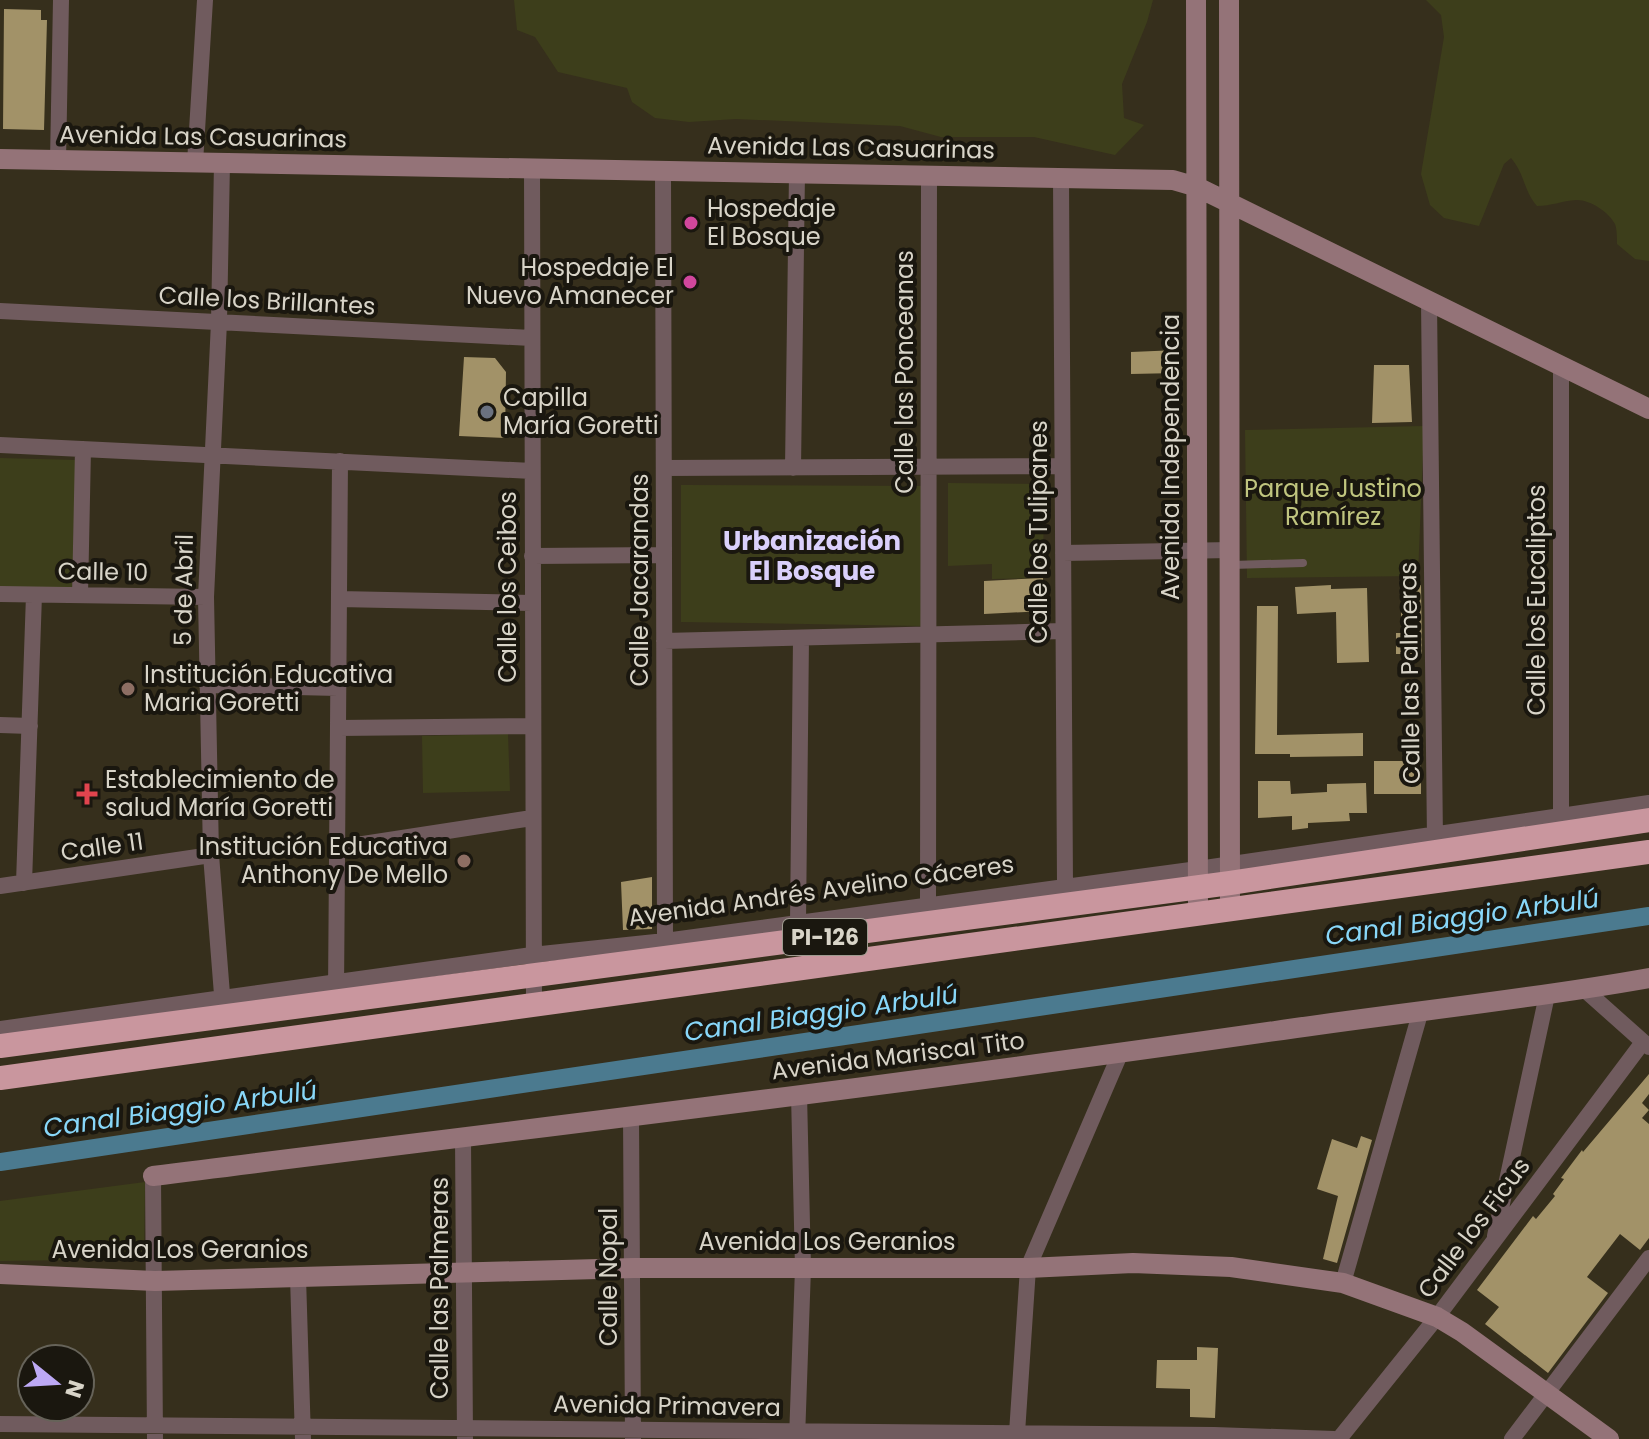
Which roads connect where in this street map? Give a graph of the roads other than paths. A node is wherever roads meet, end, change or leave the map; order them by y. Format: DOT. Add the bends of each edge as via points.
graph roads {
  1 [pos="61,0"];
  2 [pos="205,0"];
  3 [pos="1196,0"];
  4 [pos="1229,0"];
  5 [pos="0,159"];
  6 [pos="58,161"];
  7 [pos="195,163"];
  8 [pos="222,163"];
  9 [pos="532,169"];
  10 [pos="663,171"];
  11 [pos="797,173"];
  12 [pos="929,176"];
  13 [pos="1061,178"];
  14 [pos="1197,187"];
  15 [pos="1229,204"];
  16 [pos="1429,302"];
  17 [pos="0,311"];
  18 [pos="219,322"];
  19 [pos="531,338"];
  20 [pos="1561,367"];
  21 [pos="1649,409"];
  22 [pos="0,445"];
  23 [pos="83,449"];
  24 [pos="212,455"];
  25 [pos="340,461"];
  26 [pos="1062,466"];
  27 [pos="929,467"];
  28 [pos="664,468"];
  29 [pos="793,468"];
  30 [pos="532,471"];
  31 [pos="1197,550"];
  32 [pos="1063,553"];
  33 [pos="664,555"];
  34 [pos="532,556"];
  35 [pos="1231,557"];
  36 [pos="1303,563"];
  37 [pos="0,594"];
  38 [pos="34,595"];
  39 [pos="80,595"];
  40 [pos="206,597"];
  41 [pos="339,599"];
  42 [pos="532,603"];
  43 [pos="1063,631"];
  44 [pos="929,635"];
  45 [pos="801,638"];
  46 [pos="664,641"];
  47 [pos="207,685"];
  48 [pos="338,688"];
  49 [pos="0,725"];
  50 [pos="30,726"];
  51 [pos="532,726"];
  52 [pos="338,728"];
  53 [pos="1649,803"];
  54 [pos="532,818"];
  55 [pos="1649,820"];
  56 [pos="1561,824"];
  57 [pos="1435,842"];
  58 [pos="337,848"];
  59 [pos="1649,852"];
  60 [pos="211,855"];
  61 [pos="1230,874"];
  62 [pos="1198,878"];
  63 [pos="24,883"];
  64 [pos="0,886"];
  65 [pos="1065,886"];
  66 [pos="928,905"];
  67 [pos="1230,909"];
  68 [pos="1198,914"];
  69 [pos="798,923"];
  70 [pos="665,941"];
  71 [pos="532,965"];
  72 [pos="1649,978"];
  73 [pos="1585,990"];
  74 [pos="336,992"];
  75 [pos="1547,995"];
  76 [pos="534,1005"];
  77 [pos="223,1007"];
  78 [pos="1421,1010"];
  79 [pos="0,1029"];
  80 [pos="1646,1045"];
  81 [pos="0,1046"];
  82 [pos="1120,1054"];
  83 [pos="0,1078"];
  84 [pos="799,1094"];
  85 [pos="631,1116"];
  86 [pos="463,1137"];
  87 [pos="153,1176"];
  88 [pos="1494,1240"];
  89 [pos="1649,1258"];
  90 [pos="634,1268"];
  91 [pos="803,1268"];
  92 [pos="1028,1268"];
  93 [pos="464,1273"];
  94 [pos="0,1274"];
  95 [pos="298,1277"];
  96 [pos="155,1281"];
  97 [pos="1343,1283"];
  98 [pos="1437,1317"];
  99 [pos="1546,1395"];
  100 [pos="0,1424"];
  101 [pos="155,1432"];
  102 [pos="303,1433"];
  103 [pos="1017,1433"];
  104 [pos="465,1434"];
  105 [pos="633,1434"];
  106 [pos="797,1435"];
  107 [pos="953,1436"];
  108 [pos="1084,1436"];
  109 [pos="1214,1437"];
  110 [pos="1336,1439"];
  111 [pos="1512,1439"];
  112 [pos="1609,1439"];
  1 -- 6 [label="street"];
  2 -- 7 [label="street"];
  3 -- 14 [label="street, Avenida Independencia"];
  4 -- 15 [label="street"];
  5 -- 6 [label="street, Avenida Las Casuarinas"];
  6 -- 7 [label="street, Avenida Las Casuarinas"];
  7 -- 8 [label="street, Avenida Las Casuarinas"];
  8 -- 9 [label="street, Avenida Las Casuarinas"];
  8 -- 18 [label="street, 5 de Abril"];
  9 -- 10 [label="street, Avenida Las Casuarinas"];
  9 -- 19 [label="street, Calle los Ceibos"];
  10 -- 11 [label="street, Avenida Las Casuarinas"];
  10 -- 28 [label="street, Calle Jacarandas"];
  11 -- 12 [label="street, Avenida Las Casuarinas"];
  11 -- 29 [label="street"];
  12 -- 13 [label="street, Avenida Las Casuarinas"];
  12 -- 27 [label="street, Calle las Ponceanas"];
  13 -- 14 [label="street, Avenida Las Casuarinas" via="1173,180"];
  13 -- 26 [label="street, Calle los Tulipanes"];
  14 -- 15 [label="street, Avenida Las Casuarinas"];
  14 -- 31 [label="street, Avenida Independencia"];
  15 -- 16 [label="street, Avenida Las Casuarinas"];
  15 -- 35 [label="street"];
  16 -- 20 [label="street, Avenida Las Casuarinas"];
  16 -- 57 [label="street, Calle las Palmeras"];
  17 -- 18 [label="street, Calle los Brillantes"];
  18 -- 19 [label="street, Calle los Brillantes"];
  18 -- 24 [label="street, 5 de Abril"];
  19 -- 30 [label="street, Calle los Ceibos"];
  20 -- 21 [label="street, Avenida Las Casuarinas"];
  20 -- 56 [label="street, Calle los Eucaliptos"];
  22 -- 23 [label="street"];
  23 -- 24 [label="street"];
  23 -- 39 [label="street"];
  24 -- 25 [label="street"];
  24 -- 40 [label="street, 5 de Abril"];
  25 -- 30 [label="street"];
  25 -- 41 [label="street"];
  26 -- 27 [label="street"];
  26 -- 32 [label="street, Calle los Tulipanes"];
  27 -- 29 [label="street"];
  27 -- 44 [label="street, Calle las Ponceanas"];
  28 -- 29 [label="street"];
  28 -- 33 [label="street, Calle Jacarandas"];
  30 -- 34 [label="street, Calle los Ceibos"];
  31 -- 32 [label="street"];
  31 -- 35 [label="street"];
  31 -- 62 [label="street, Avenida Independencia"];
  32 -- 43 [label="street, Calle los Tulipanes"];
  33 -- 34 [label="street"];
  33 -- 46 [label="street, Calle Jacarandas"];
  34 -- 42 [label="street, Calle los Ceibos"];
  35 -- 36 [label="lane"];
  35 -- 61 [label="street"];
  37 -- 38 [label="street, Calle 10"];
  38 -- 39 [label="street, Calle 10"];
  38 -- 50 [label="street"];
  39 -- 40 [label="street, Calle 10"];
  40 -- 47 [label="street, 5 de Abril"];
  41 -- 42 [label="street"];
  41 -- 48 [label="street"];
  42 -- 51 [label="street, Calle los Ceibos"];
  43 -- 44 [label="street"];
  43 -- 65 [label="street, Calle los Tulipanes"];
  44 -- 45 [label="street"];
  44 -- 66 [label="street, Calle las Ponceanas"];
  45 -- 46 [label="street"];
  45 -- 69 [label="street"];
  46 -- 70 [label="street, Calle Jacarandas"];
  47 -- 48 [label="street"];
  47 -- 60 [label="street, 5 de Abril"];
  48 -- 52 [label="street"];
  49 -- 50 [label="street"];
  50 -- 63 [label="street"];
  51 -- 52 [label="street"];
  51 -- 54 [label="street, Calle los Ceibos"];
  52 -- 58 [label="street"];
  53 -- 56 [label="street, Avenida Andrés Avelino Cáceres"];
  54 -- 58 [label="street"];
  54 -- 71 [label="street, Calle los Ceibos"];
  55 -- 56 [label="highway, Avenida Andrés Avelino Cáceres / PI-126"];
  56 -- 57 [label="highway, Avenida Andrés Avelino Cáceres / PI-126"];
  57 -- 61 [label="highway, Avenida Andrés Avelino Cáceres / PI-126"];
  58 -- 74 [label="street"];
  59 -- 67 [label="highway, PI-126"];
  60 -- 63 [label="street, Calle 11"];
  60 -- 77 [label="street, 5 de Abril"];
  61 -- 62 [label="highway, Avenida Andrés Avelino Cáceres / PI-126"];
  61 -- 67 [label="street"];
  62 -- 65 [label="street, Avenida Andrés Avelino Cáceres"];
  62 -- 68 [label="street, Avenida Independencia"];
  62 -- 71 [label="highway, Avenida Andrés Avelino Cáceres / PI-126"];
  63 -- 64 [label="street, Calle 11"];
  65 -- 66 [label="street, Avenida Andrés Avelino Cáceres"];
  66 -- 69 [label="street, Avenida Andrés Avelino Cáceres"];
  67 -- 68 [label="highway, PI-126"];
  68 -- 76 [label="highway, PI-126"];
  69 -- 70 [label="street, Avenida Andrés Avelino Cáceres"];
  70 -- 71 [label="street, Avenida Andrés Avelino Cáceres"];
  71 -- 74 [label="highway, Avenida Andrés Avelino Cáceres / PI-126"];
  71 -- 76 [label="street, Calle los Ceibos"];
  72 -- 73 [label="street, Avenida Mariscal Tito"];
  73 -- 75 [label="street, Avenida Mariscal Tito"];
  73 -- 80 [label="street"];
  74 -- 77 [label="highway, Avenida Andrés Avelino Cáceres / PI-126"];
  75 -- 78 [label="street, Avenida Mariscal Tito"];
  75 -- 88 [label="street"];
  76 -- 83 [label="highway, PI-126"];
  77 -- 79 [label="street, Avenida Andrés Avelino Cáceres"];
  77 -- 81 [label="highway, Avenida Andrés Avelino Cáceres / PI-126"];
  78 -- 82 [label="street, Avenida Mariscal Tito"];
  78 -- 97 [label="street"];
  80 -- 88 [label="street, Calle los Ficus"];
  82 -- 84 [label="street, Avenida Mariscal Tito"];
  82 -- 92 [label="street"];
  84 -- 85 [label="street, Avenida Mariscal Tito"];
  84 -- 91 [label="street"];
  85 -- 86 [label="street, Avenida Mariscal Tito"];
  85 -- 90 [label="street, Calle Nopal"];
  86 -- 87 [label="street, Avenida Mariscal Tito"];
  86 -- 93 [label="street, Calle las Palmeras"];
  87 -- 96 [label="street"];
  88 -- 98 [label="street, Calle los Ficus"];
  89 -- 99 [label="street"];
  90 -- 91 [label="street, Avenida Los Geranios"];
  90 -- 93 [label="street, Avenida Los Geranios"];
  90 -- 105 [label="street, Calle Nopal"];
  91 -- 92 [label="street, Avenida Los Geranios"];
  91 -- 106 [label="street"];
  92 -- 97 [label="street, Avenida Los Geranios" via="1133,1263 1231,1267"];
  92 -- 103 [label="street"];
  93 -- 95 [label="street, Avenida Los Geranios"];
  93 -- 104 [label="street, Calle las Palmeras"];
  94 -- 96 [label="street, Avenida Los Geranios"];
  95 -- 96 [label="street, Avenida Los Geranios"];
  95 -- 102 [label="street"];
  96 -- 101 [label="street"];
  97 -- 98 [label="street, Avenida Los Geranios"];
  98 -- 99 [label="street, Avenida Los Geranios"];
  98 -- 110 [label="street, Calle los Ficus"];
  99 -- 111 [label="street"];
  99 -- 112 [label="street, Avenida Los Geranios"];
  100 -- 101 [label="street, Avenida Primavera"];
  101 -- 102 [label="street, Avenida Primavera"];
  102 -- 104 [label="street, Avenida Primavera"];
  103 -- 107 [label="street, Avenida Primavera"];
  103 -- 108 [label="street, Avenida Primavera"];
  104 -- 105 [label="street, Avenida Primavera"];
  105 -- 106 [label="street, Avenida Primavera"];
  106 -- 107 [label="street, Avenida Primavera"];
  108 -- 109 [label="street, Avenida Primavera"];
  109 -- 110 [label="street, Avenida Primavera"];
}
